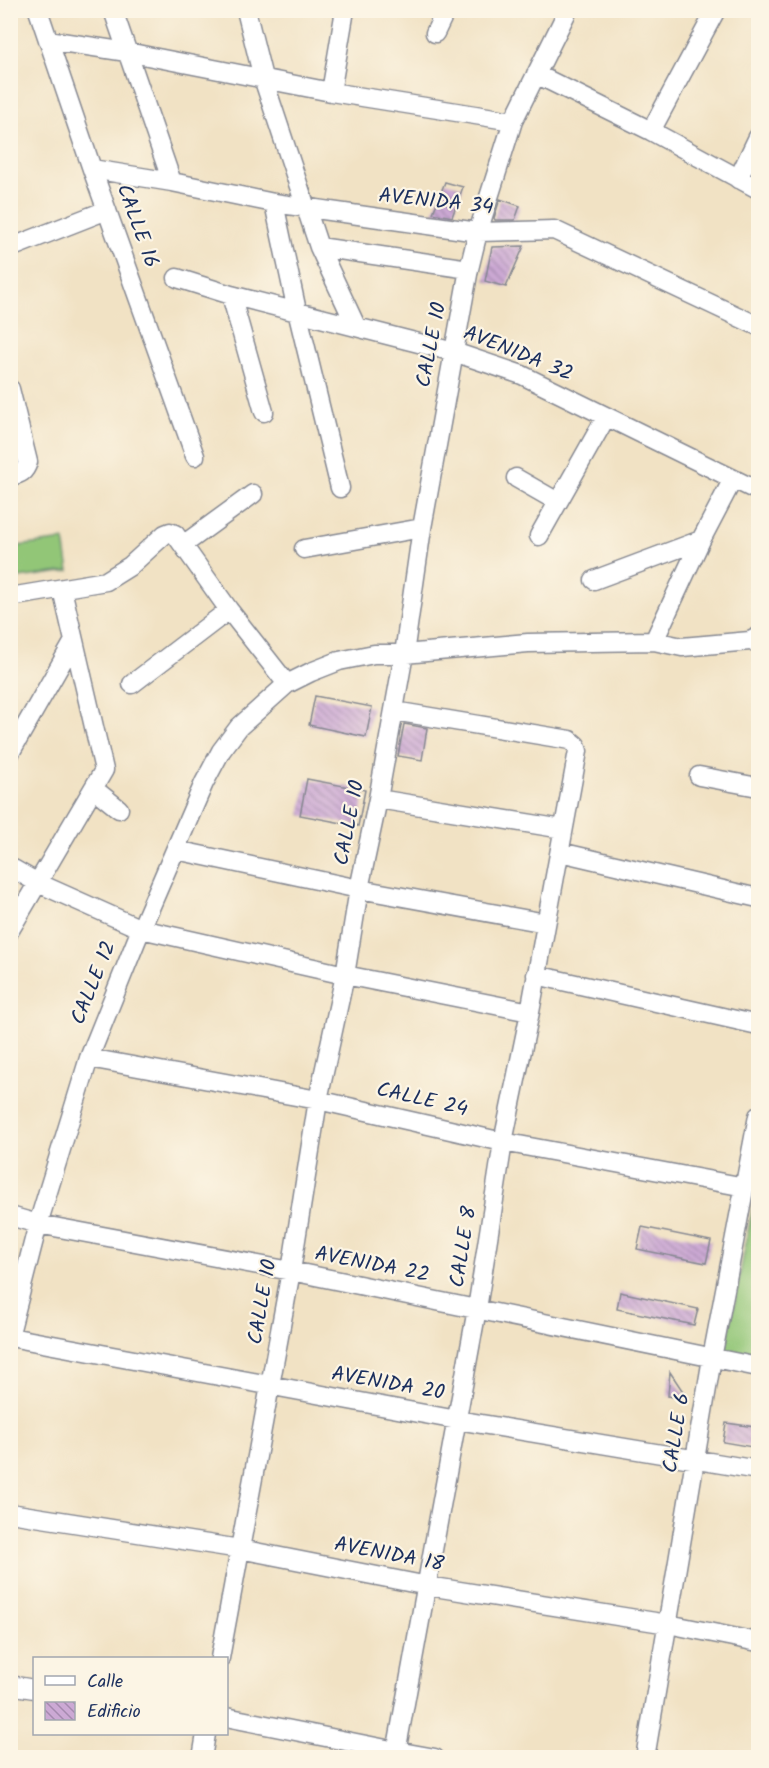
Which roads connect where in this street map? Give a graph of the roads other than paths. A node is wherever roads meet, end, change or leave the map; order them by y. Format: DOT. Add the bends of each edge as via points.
graph roads {
  1 [pos="38,10"];
  2 [pos="113,10"];
  3 [pos="246,10"];
  4 [pos="345,10"];
  5 [pos="446,10"];
  6 [pos="568,10"];
  7 [pos="716,10"];
  8 [pos="435,33"];
  9 [pos="48,40"];
  10 [pos="127,52"];
  11 [pos="536,74"];
  12 [pos="263,78"];
  13 [pos="331,92"];
  14 [pos="513,121"];
  15 [pos="651,131"];
  16 [pos="759,137"];
  17 [pos="92,169"];
  18 [pos="738,179"];
  19 [pos="172,182"];
  20 [pos="759,189"];
  21 [pos="274,203"];
  22 [pos="306,208"];
  23 [pos="107,210"];
  24 [pos="478,232"];
  25 [pos="319,247"];
  26 [pos="10,248"];
  27 [pos="469,269"];
  28 [pos="177,278"];
  29 [pos="231,295"];
  30 [pos="297,311"];
  31 [pos="356,326"];
  32 [pos="759,326"];
  33 [pos="454,352"];
  34 [pos="10,389"];
  35 [pos="264,412"];
  36 [pos="606,417"];
  37 [pos="195,456"];
  38 [pos="18,472"];
  39 [pos="516,478"];
  40 [pos="733,479"];
  41 [pos="340,488"];
  42 [pos="759,491"];
  43 [pos="253,494"];
  44 [pos="558,502"];
  45 [pos="422,528"];
  46 [pos="539,536"];
  47 [pos="701,540"];
  48 [pos="183,545"];
  49 [pos="304,549"];
  50 [pos="594,580"];
  51 [pos="62,589"];
  52 [pos="10,597"];
  53 [pos="229,610"];
  54 [pos="759,637"];
  55 [pos="75,641"];
  56 [pos="654,641"];
  57 [pos="404,654"];
  58 [pos="132,684"];
  59 [pos="287,684"];
  60 [pos="394,711"];
  61 [pos="10,753"];
  62 [pos="699,776"];
  63 [pos="759,787"];
  64 [pos="94,789"];
  65 [pos="378,799"];
  66 [pos="119,809"];
  67 [pos="563,830"];
  68 [pos="176,850"];
  69 [pos="560,852"];
  70 [pos="10,867"];
  71 [pos="38,883"];
  72 [pos="360,889"];
  73 [pos="759,898"];
  74 [pos="546,922"];
  75 [pos="141,929"];
  76 [pos="10,930"];
  77 [pos="345,975"];
  78 [pos="537,975"];
  79 [pos="530,1012"];
  80 [pos="759,1025"];
  81 [pos="89,1058"];
  82 [pos="318,1100"];
  83 [pos="759,1116"];
  84 [pos="503,1142"];
  85 [pos="745,1187"];
  86 [pos="10,1216"];
  87 [pos="38,1224"];
  88 [pos="291,1272"];
  89 [pos="477,1309"];
  90 [pos="10,1335"];
  91 [pos="712,1358"];
  92 [pos="759,1367"];
  93 [pos="271,1386"];
  94 [pos="458,1420"];
  95 [pos="696,1459"];
  96 [pos="759,1470"];
  97 [pos="10,1513"];
  98 [pos="240,1549"];
  99 [pos="428,1586"];
  100 [pos="668,1624"];
  101 [pos="759,1642"];
  102 [pos="220,1657"];
  103 [pos="10,1685"];
  104 [pos="33,1689"];
  105 [pos="228,1717"];
  106 [pos="207,1735"];
  107 [pos="396,1754"];
  108 [pos="202,1758"];
  109 [pos="435,1758"];
  110 [pos="645,1758"];
  1 -- 9 [label="street, CALLE 16"];
  2 -- 10 [label="street"];
  3 -- 12 [label="street"];
  4 -- 13 [label="street"];
  5 -- 8 [label="street"];
  6 -- 11 [label="street, CALLE 10"];
  7 -- 15 [label="street"];
  9 -- 10 [label="street"];
  9 -- 17 [label="street, CALLE 16"];
  10 -- 12 [label="street"];
  10 -- 19 [label="street"];
  11 -- 14 [label="street, CALLE 10"];
  11 -- 15 [label="street"];
  12 -- 13 [label="street"];
  12 -- 22 [label="street"];
  13 -- 14 [label="street"];
  14 -- 24 [label="street, CALLE 10"];
  15 -- 18 [label="street"];
  16 -- 18 [label="street"];
  17 -- 19 [label="street, AVENIDA 34"];
  17 -- 23 [label="street, CALLE 16"];
  18 -- 20 [label="street"];
  19 -- 21 [label="street, AVENIDA 34"];
  21 -- 22 [label="street, AVENIDA 34"];
  21 -- 30 [label="street"];
  22 -- 24 [label="street, AVENIDA 34"];
  22 -- 25 [label="street"];
  23 -- 26 [label="street"];
  23 -- 37 [label="street, CALLE 16"];
  24 -- 27 [label="street, CALLE 10"];
  24 -- 32 [label="street, AVENIDA 34" via="554,230"];
  25 -- 27 [label="street"];
  25 -- 31 [label="street"];
  27 -- 33 [label="street, CALLE 10"];
  28 -- 29 [label="street, AVENIDA 32"];
  29 -- 30 [label="street, AVENIDA 32"];
  29 -- 35 [label="street"];
  30 -- 31 [label="street, AVENIDA 32"];
  30 -- 41 [label="street"];
  31 -- 33 [label="street, AVENIDA 32"];
  33 -- 36 [label="street, AVENIDA 32" via="522,375"];
  33 -- 45 [label="street, CALLE 10"];
  34 -- 38 [label="street" via="28,462"];
  36 -- 40 [label="street, AVENIDA 32"];
  36 -- 44 [label="street"];
  39 -- 44 [label="street"];
  40 -- 42 [label="street, AVENIDA 32"];
  40 -- 47 [label="street"];
  43 -- 48 [label="street"];
  44 -- 46 [label="street"];
  45 -- 49 [label="street"];
  45 -- 57 [label="street, CALLE 10"];
  47 -- 50 [label="street"];
  47 -- 56 [label="street"];
  48 -- 51 [label="street" via="170,532 106,581"];
  48 -- 53 [label="street"];
  51 -- 52 [label="street"];
  51 -- 55 [label="street"];
  53 -- 58 [label="street"];
  53 -- 59 [label="street"];
  54 -- 56 [label="street, CALLE 12" via="682,647"];
  55 -- 61 [label="street"];
  55 -- 64 [label="street" via="104,770"];
  56 -- 57 [label="street, CALLE 12" via="528,643"];
  57 -- 59 [label="street, CALLE 12" via="374,654 339,661"];
  57 -- 60 [label="street, CALLE 10"];
  59 -- 68 [label="street, CALLE 12" via="238,727 221,751"];
  60 -- 65 [label="street, CALLE 10"];
  60 -- 67 [label="street, CALLE 8" via="570,740 578,751"];
  62 -- 63 [label="street"];
  64 -- 66 [label="street"];
  64 -- 71 [label="street"];
  65 -- 67 [label="street"];
  65 -- 72 [label="street, CALLE 10"];
  67 -- 69 [label="street, CALLE 8"];
  68 -- 72 [label="street"];
  68 -- 75 [label="street, CALLE 12"];
  69 -- 73 [label="street"];
  69 -- 74 [label="street, CALLE 8"];
  70 -- 71 [label="street"];
  71 -- 75 [label="street"];
  71 -- 76 [label="street"];
  72 -- 74 [label="street"];
  72 -- 77 [label="street, CALLE 10"];
  74 -- 78 [label="street, CALLE 8"];
  75 -- 77 [label="street"];
  75 -- 81 [label="street, CALLE 12"];
  77 -- 79 [label="street"];
  77 -- 82 [label="street, CALLE 10"];
  78 -- 79 [label="street, CALLE 8"];
  78 -- 80 [label="street"];
  79 -- 84 [label="street, CALLE 8"];
  81 -- 82 [label="street, CALLE 24"];
  81 -- 87 [label="street, CALLE 12"];
  82 -- 84 [label="street, CALLE 24"];
  82 -- 88 [label="street, CALLE 10"];
  83 -- 85 [label="street, CALLE 6"];
  84 -- 85 [label="street, CALLE 24"];
  84 -- 89 [label="street, CALLE 8"];
  85 -- 91 [label="street, CALLE 6"];
  86 -- 87 [label="street, AVENIDA 22"];
  87 -- 88 [label="street, AVENIDA 22"];
  87 -- 90 [label="street, CALLE 12"];
  88 -- 89 [label="street, AVENIDA 22"];
  88 -- 93 [label="street, CALLE 10"];
  89 -- 91 [label="street, AVENIDA 22"];
  89 -- 94 [label="street, CALLE 8"];
  90 -- 93 [label="street, AVENIDA 20"];
  91 -- 92 [label="street, AVENIDA 22"];
  91 -- 95 [label="street, CALLE 6"];
  93 -- 94 [label="street, AVENIDA 20"];
  93 -- 98 [label="street, CALLE 10"];
  94 -- 95 [label="street, AVENIDA 20"];
  94 -- 99 [label="street, CALLE 8"];
  95 -- 96 [label="street, AVENIDA 20"];
  95 -- 100 [label="street, CALLE 6"];
  97 -- 98 [label="street, AVENIDA 18"];
  98 -- 99 [label="street, AVENIDA 18"];
  98 -- 102 [label="street, CALLE 10"];
  99 -- 100 [label="street, AVENIDA 18"];
  99 -- 107 [label="street, CALLE 8"];
  100 -- 101 [label="street, AVENIDA 18"];
  100 -- 110 [label="street, CALLE 6"];
  103 -- 104 [label="street"];
  105 -- 107 [label="street"];
  106 -- 108 [label="street"];
  107 -- 109 [label="street"];
}
